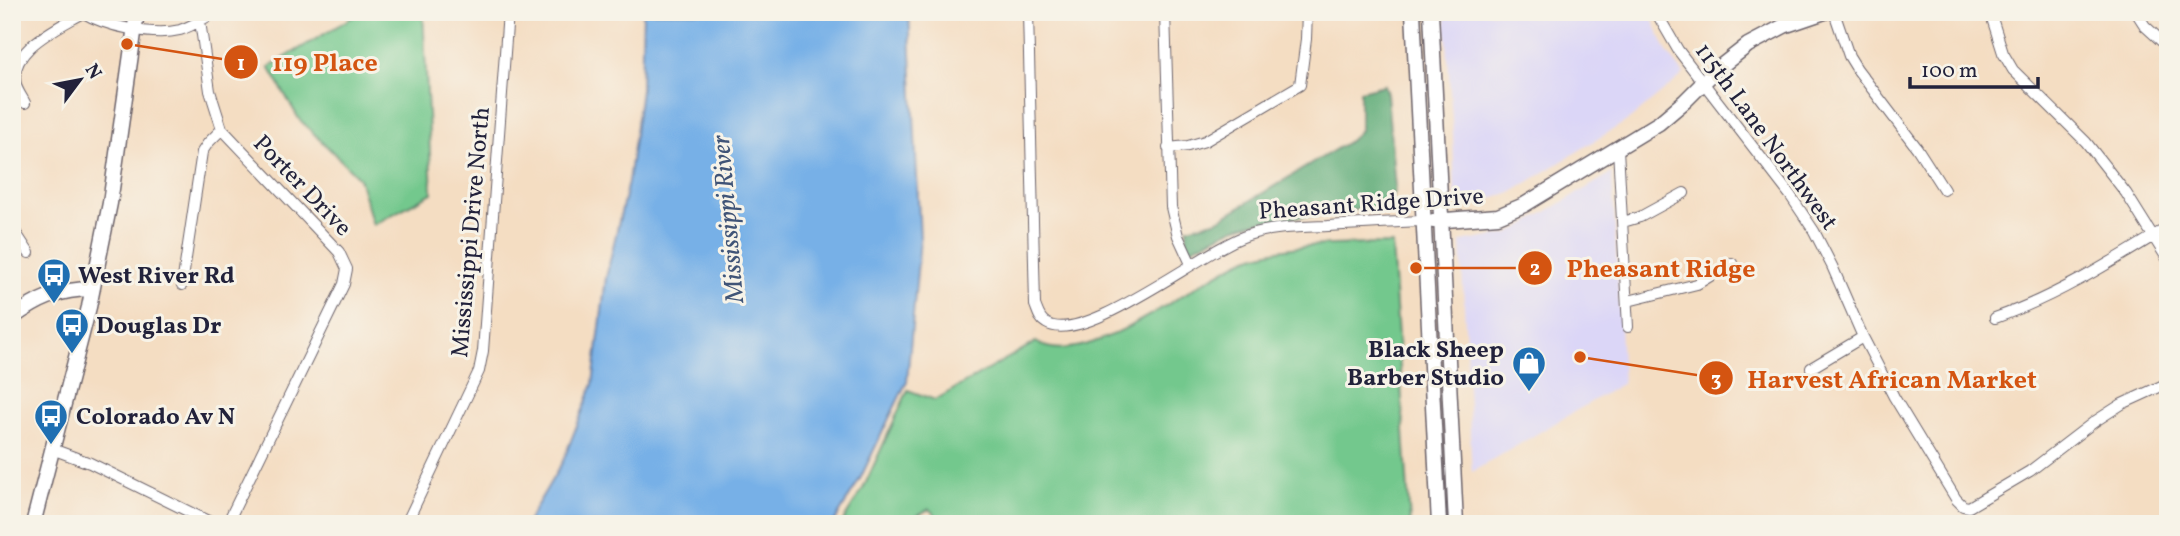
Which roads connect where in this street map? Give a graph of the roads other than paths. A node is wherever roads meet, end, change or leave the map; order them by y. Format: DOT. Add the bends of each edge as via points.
graph roads {
  1 [pos="137,12"];
  2 [pos="215,12"];
  3 [pos="508,12"];
  4 [pos="1028,12"];
  5 [pos="1164,12"];
  6 [pos="1307,12"];
  7 [pos="1413,12"];
  8 [pos="1431,12"];
  9 [pos="1656,12"];
  10 [pos="1825,12"];
  11 [pos="1834,12"];
  12 [pos="1990,12"];
  13 [pos="2136,12"];
  14 [pos="82,13"];
  15 [pos="200,22"];
  16 [pos="136,29"];
  17 [pos="2168,47"];
  18 [pos="1703,82"];
  19 [pos="25,103"];
  20 [pos="222,130"];
  21 [pos="1168,148"];
  22 [pos="1618,149"];
  23 [pos="1944,191"];
  24 [pos="1684,193"];
  25 [pos="1442,220"];
  26 [pos="1424,221"];
  27 [pos="1623,222"];
  28 [pos="12,227"];
  29 [pos="2168,228"];
  30 [pos="2153,236"];
  31 [pos="29,253"];
  32 [pos="2168,260"];
  33 [pos="1732,263"];
  34 [pos="1191,264"];
  35 [pos="182,285"];
  36 [pos="92,289"];
  37 [pos="1628,301"];
  38 [pos="12,318"];
  39 [pos="1995,318"];
  40 [pos="1628,327"];
  41 [pos="1863,337"];
  42 [pos="1811,368"];
  43 [pos="2168,383"];
  44 [pos="52,449"];
  45 [pos="33,524"];
  46 [pos="214,524"];
  47 [pos="227,524"];
  48 [pos="406,524"];
  49 [pos="1439,524"];
  50 [pos="1456,524"];
  1 -- 16 [label="main road"];
  2 -- 15 [label="street"];
  3 -- 48 [label="street, Mississippi Drive North" via="483,351 479,371"];
  4 -- 34 [label="street, Pheasant Ridge Drive" via="1035,305 1040,318 1052,326 1086,323"];
  5 -- 21 [label="street"];
  6 -- 21 [label="street" via="1300,85 1205,141"];
  7 -- 26 [label="main road"];
  8 -- 25 [label="main road"];
  9 -- 18 [label="street, 115th Lane Northwest"];
  10 -- 18 [label="main road, Pheasant Ridge Drive" via="1758,39"];
  11 -- 23 [label="street" via="1849,56"];
  12 -- 30 [label="street" via="2013,70 2086,142"];
  13 -- 17 [label="street"];
  14 -- 16 [label="street"];
  14 -- 19 [label="street" via="40,39 18,63 17,87"];
  15 -- 16 [label="street" via="170,32"];
  15 -- 20 [label="street, Porter Drive" via="210,91"];
  16 -- 36 [label="main road" via="112,194"];
  18 -- 22 [label="main road, Pheasant Ridge Drive" via="1659,123"];
  18 -- 41 [label="street, 115th Lane Northwest" via="1814,231"];
  20 -- 35 [label="street" via="208,142 199,163"];
  20 -- 47 [label="street, Porter Drive" via="339,252 347,269 344,284"];
  21 -- 34 [label="street" via="1173,221"];
  22 -- 25 [label="main road, Pheasant Ridge Drive" via="1513,211"];
  22 -- 27 [label="street"];
  24 -- 27 [label="street"];
  25 -- 26 [label="main road, Pheasant Ridge Drive"];
  25 -- 50 [label="main road"];
  26 -- 34 [label="street, Pheasant Ridge Drive" via="1264,231 1224,244"];
  26 -- 49 [label="main road"];
  27 -- 37 [label="street"];
  28 -- 31 [label="street"];
  29 -- 30 [label="street"];
  30 -- 32 [label="street"];
  30 -- 39 [label="street" via="2073,282"];
  33 -- 37 [label="street" via="1697,284"];
  36 -- 38 [label="main road" via="44,297"];
  36 -- 44 [label="main road"];
  37 -- 40 [label="street"];
  41 -- 42 [label="street"];
  41 -- 43 [label="street, 115th Lane Northwest" via="1956,499 1969,507 2030,471 2122,404"];
  44 -- 45 [label="main road"];
  44 -- 46 [label="street"];
}
